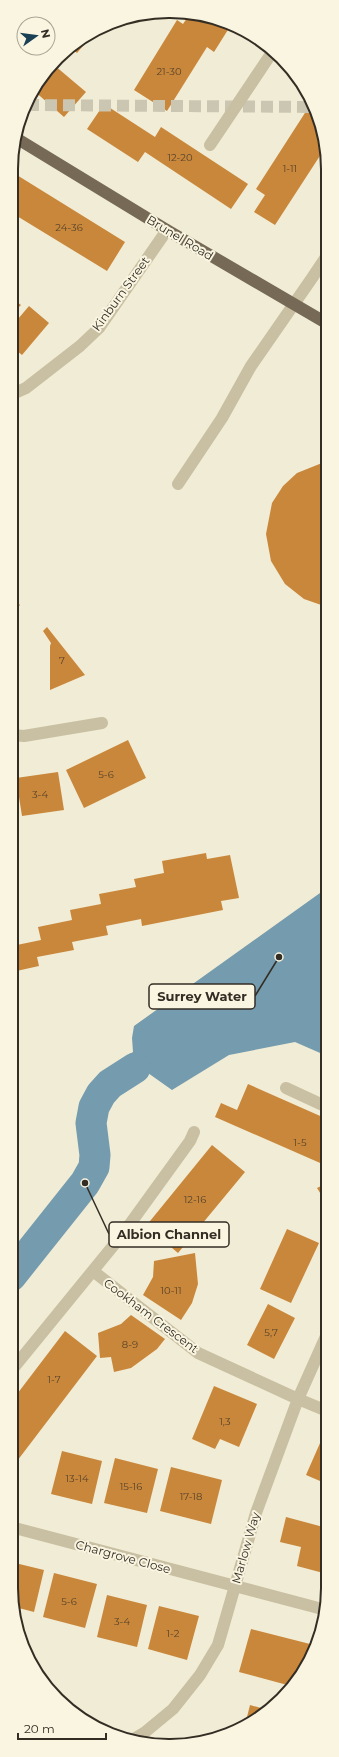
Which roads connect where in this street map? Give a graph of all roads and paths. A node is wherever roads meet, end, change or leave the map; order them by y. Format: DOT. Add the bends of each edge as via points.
graph roads {
  1 [pos="269,56"];
  2 [pos="21,141"];
  3 [pos="210,145"];
  4 [pos="167,230"];
  5 [pos="321,264"];
  6 [pos="294,304"];
  7 [pos="321,320"];
  8 [pos="18,391"];
  9 [pos="178,484"];
  10 [pos="102,723"];
  11 [pos="18,736"];
  12 [pos="286,1088"];
  13 [pos="321,1104"];
  14 [pos="194,1132"];
  15 [pos="93,1271"];
  16 [pos="321,1347"];
  17 [pos="18,1362"];
  18 [pos="298,1399"];
  19 [pos="321,1409"];
  20 [pos="18,1529"];
  21 [pos="236,1586"];
  22 [pos="320,1608"];
  23 [pos="139,1736"];
  1 -- 3 [label="street"];
  2 -- 4 [label="main road, Brunel Road"];
  4 -- 6 [label="main road, Brunel Road"];
  4 -- 8 [label="street, Kinburn Street" via="99,328 80,346"];
  5 -- 6 [label="street"];
  6 -- 7 [label="main road, Brunel Road"];
  6 -- 9 [label="street" via="251,366 222,418"];
  10 -- 11 [label="street"];
  12 -- 13 [label="street"];
  14 -- 15 [label="street, Cookham Crescent" via="122,1235"];
  15 -- 17 [label="street, Cookham Crescent"];
  15 -- 18 [label="street, Cookham Crescent" via="198,1353"];
  16 -- 18 [label="street, Marlow Way"];
  18 -- 19 [label="street, Cookham Crescent"];
  18 -- 21 [label="street, Marlow Way" via="256,1513"];
  20 -- 21 [label="street, Chargrove Close"];
  21 -- 22 [label="street, Chargrove Close"];
  21 -- 23 [label="street, Marlow Way" via="218,1645 200,1675 173,1709"];
}
